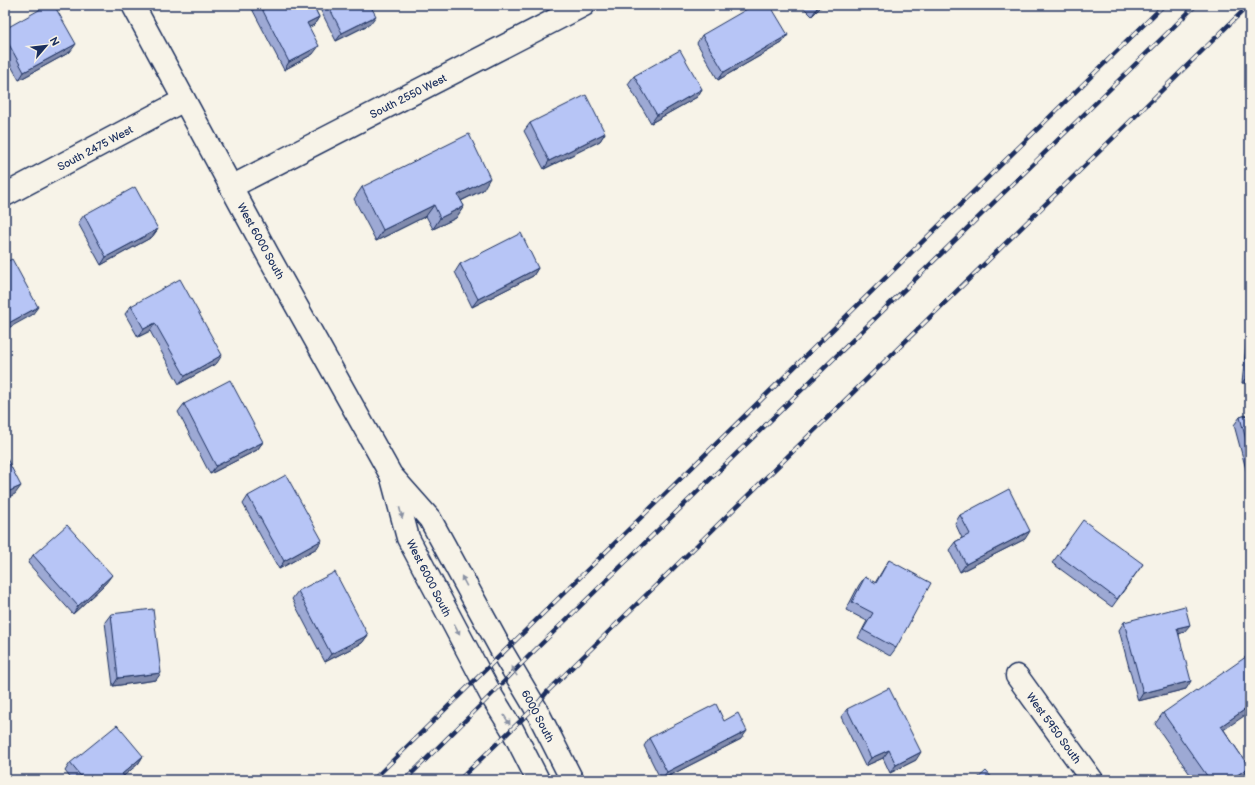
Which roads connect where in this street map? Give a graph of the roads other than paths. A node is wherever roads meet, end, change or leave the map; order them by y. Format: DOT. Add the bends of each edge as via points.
graph roads {
  1 [pos="133,5"];
  2 [pos="584,5"];
  3 [pos="184,100"];
  4 [pos="231,187"];
  5 [pos="5,195"];
  6 [pos="391,475"];
  7 [pos="503,653"];
  8 [pos="1017,676"];
  9 [pos="538,780"];
  10 [pos="572,780"];
  11 [pos="1092,780"];
  1 -- 3 [label="street, West 6000 South"];
  2 -- 4 [label="street, South 2550 West"];
  3 -- 4 [label="street, West 6000 South"];
  3 -- 5 [label="street, South 2475 West"];
  4 -- 6 [label="street, West 6000 South"];
  7 -- 6 [label="street, West 6000 South, one-way" via="430,519"];
  6 -- 9 [label="street, West 6000 South, one-way" via="408,538"];
  10 -- 7 [label="street, 6000 South, one-way" via="535,707"];
  8 -- 11 [label="street, West 5950 South"];
}
